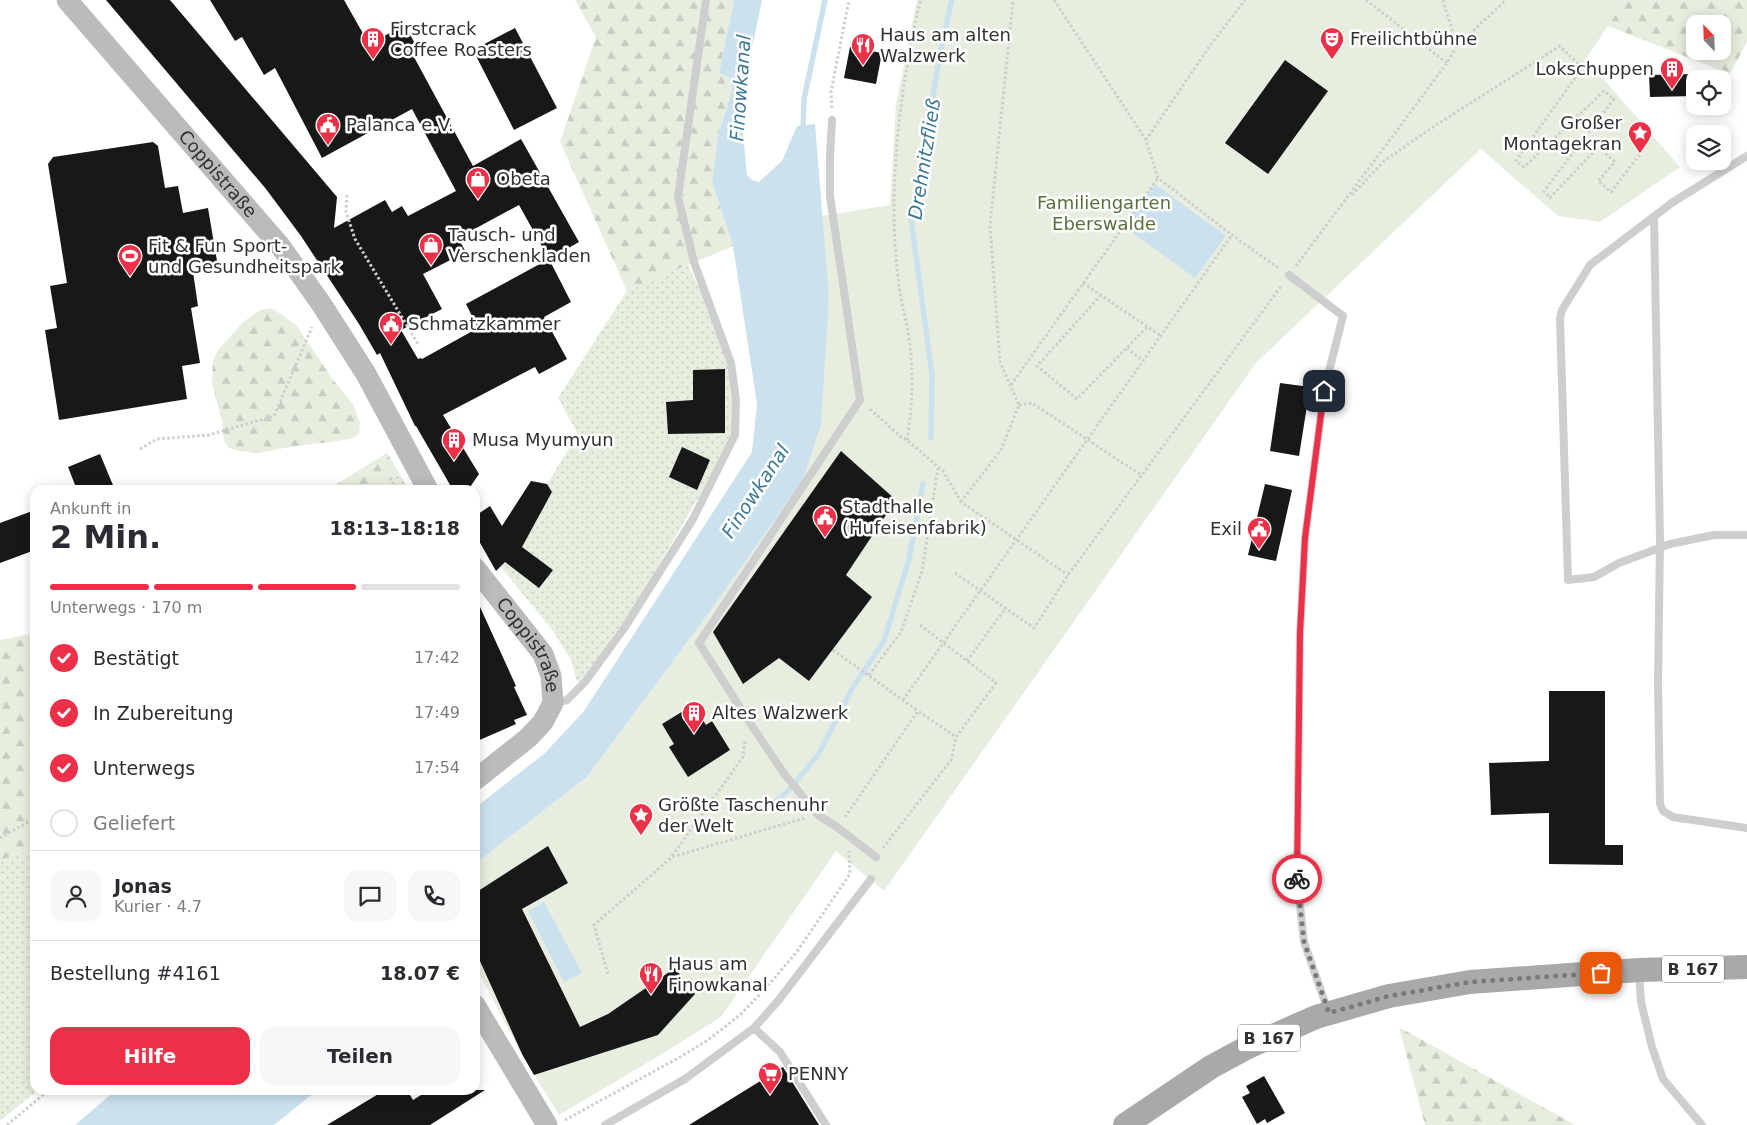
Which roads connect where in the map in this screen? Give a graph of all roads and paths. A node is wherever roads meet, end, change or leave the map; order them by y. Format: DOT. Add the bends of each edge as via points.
graph roads {
  1 [pos="67,0"];
  2 [pos="706,0"];
  3 [pos="849,0"];
  4 [pos="921,0"];
  5 [pos="1014,0"];
  6 [pos="1054,0"];
  7 [pos="1245,0"];
  8 [pos="1366,0"];
  9 [pos="1443,0"];
  10 [pos="1506,0"];
  11 [pos="1457,46"];
  12 [pos="1447,63"];
  13 [pos="832,120"];
  14 [pos="1146,140"];
  15 [pos="1640,154"];
  16 [pos="1747,156"];
  17 [pos="1158,178"];
  18 [pos="347,195"];
  19 [pos="1340,209"];
  20 [pos="1654,217"];
  21 [pos="1232,235"];
  22 [pos="1289,275"];
  23 [pos="1083,283"];
  24 [pos="1101,296"];
  25 [pos="322,305"];
  26 [pos="1147,327"];
  27 [pos="1160,336"];
  28 [pos="418,344"];
  29 [pos="1127,348"];
  30 [pos="1143,361"];
  31 [pos="1011,385"];
  32 [pos="1019,405"];
  33 [pos="882,420"];
  34 [pos="907,440"];
  35 [pos="1087,440"];
  36 [pos="140,449"];
  37 [pos="938,467"];
  38 [pos="1141,475"];
  39 [pos="425,485"];
  40 [pos="962,502"];
  41 [pos="1747,534"];
  42 [pos="1016,539"];
  43 [pos="1660,548"];
  44 [pos="955,573"];
  45 [pos="480,574"];
  46 [pos="1068,575"];
  47 [pos="980,592"];
  48 [pos="1005,609"];
  49 [pos="920,625"];
  50 [pos="944,642"];
  51 [pos="832,650"];
  52 [pos="967,661"];
  53 [pos="869,675"];
  54 [pos="903,700"];
  55 [pos="553,703"];
  56 [pos="918,711"];
  57 [pos="748,720"];
  58 [pos="956,737"];
  59 [pos="480,776"];
  60 [pos="818,814"];
  61 [pos="30,821"];
  62 [pos="837,827"];
  63 [pos="1747,828"];
  64 [pos="849,837"];
  65 [pos="0,838"];
  66 [pos="672,857"];
  67 [pos="876,858"];
  68 [pos="871,879"];
  69 [pos="1747,967"];
  70 [pos="1639,970"];
  71 [pos="608,974"];
  72 [pos="480,1012"];
  73 [pos="1329,1013"];
  74 [pos="754,1028"];
  75 [pos="43,1095"];
  76 [pos="555,1123"];
  77 [pos="7,1125"];
  78 [pos="605,1125"];
  79 [pos="826,1125"];
  80 [pos="1125,1125"];
  81 [pos="1702,1125"];
  1 -- 25 [label="main road, Coppistraße" via="281,247"];
  2 -- 55 [label="lane" via="678,196 694,262 730,363 736,400 734,435 693,519 625,627 585,682 567,700"];
  3 -- 13 [label="path" via="831,92"];
  4 -- 34 [label="path" via="903,90 894,178 899,287 912,368 912,412"];
  5 -- 31 [label="path" via="990,226 1000,362"];
  6 -- 14 [label="path"];
  7 -- 14 [label="path"];
  8 -- 12 [label="path"];
  9 -- 11 [label="path"];
  10 -- 11 [label="path"];
  11 -- 12 [label="path"];
  12 -- 19 [label="path"];
  13 -- 57 [label="lane" via="830,196 860,400 699,643"];
  14 -- 17 [label="path"];
  15 -- 19 [label="path" via="1611,192 1598,181 1615,162 1598,147 1550,198 1544,191 1614,99 1604,91 1524,167 1516,161 1582,68 1560,46 1384,160"];
  16 -- 20 [label="lane"];
  17 -- 21 [label="path"];
  17 -- 23 [label="path"];
  18 -- 28 [label="path" via="346,212 356,239"];
  19 -- 22 [label="path"];
  20 -- 43 [label="lane"];
  20 -- 43 [label="lane" via="1590,265 1560,318 1568,580 1594,577 1619,563"];
  21 -- 22 [label="path"];
  21 -- 27 [label="path"];
  22 -- 38 [label="path"];
  22 -- 73 [label="lane" via="1343,316 1324,391 1305,538 1300,633 1297,877 1304,942"];
  23 -- 24 [label="path"];
  23 -- 31 [label="path"];
  24 -- 26 [label="path"];
  24 -- 29 [label="path" via="1037,366 1077,399"];
  25 -- 36 [label="path" via="274,416 209,436 157,439"];
  25 -- 39 [label="main road, Coppistraße" via="366,374"];
  26 -- 27 [label="path"];
  26 -- 29 [label="path"];
  27 -- 30 [label="path"];
  29 -- 30 [label="path"];
  30 -- 35 [label="path"];
  31 -- 32 [label="path"];
  32 -- 35 [label="path" via="1032,403"];
  32 -- 40 [label="path" via="1001,450"];
  33 -- 34 [label="path"];
  34 -- 37 [label="path"];
  35 -- 38 [label="path"];
  35 -- 42 [label="path"];
  37 -- 40 [label="path"];
  37 -- 53 [label="path" via="922,571 901,632"];
  38 -- 46 [label="path"];
  40 -- 42 [label="path"];
  41 -- 43 [label="lane" via="1714,535"];
  42 -- 46 [label="path"];
  42 -- 47 [label="path"];
  43 -- 63 [label="lane" via="1658,684 1662,811 1673,817"];
  44 -- 47 [label="path"];
  45 -- 55 [label="main road, Coppistraße" via="543,654 551,676"];
  46 -- 48 [label="path" via="1034,628"];
  47 -- 48 [label="path"];
  47 -- 50 [label="path"];
  48 -- 52 [label="path"];
  49 -- 50 [label="path"];
  50 -- 52 [label="path"];
  50 -- 54 [label="path"];
  51 -- 53 [label="path"];
  52 -- 58 [label="path" via="996,683"];
  53 -- 54 [label="path"];
  54 -- 56 [label="path"];
  55 -- 59 [label="main road" via="543,722 528,738"];
  56 -- 58 [label="path"];
  56 -- 62 [label="path"];
  57 -- 60 [label="lane" via="785,775"];
  57 -- 66 [label="path" via="743,757"];
  58 -- 67 [label="path" via="951,760"];
  60 -- 62 [label="lane"];
  60 -- 66 [label="path"];
  61 -- 65 [label="path"];
  62 -- 64 [label="lane"];
  64 -- 67 [label="lane"];
  64 -- 76 [label="path" via="850,874 796,953 740,1015 680,1058"];
  66 -- 71 [label="path" via="594,925"];
  68 -- 74 [label="lane"];
  69 -- 70 [label="main road, B 167"];
  70 -- 73 [label="main road, B 167" via="1470,982 1389,996"];
  70 -- 81 [label="lane" via="1641,1002 1663,1079"];
  72 -- 76 [label="main road"];
  73 -- 80 [label="main road, B 167" via="1248,1047 1211,1067"];
  74 -- 78 [label="lane" via="685,1079"];
  74 -- 79 [label="lane" via="780,1052"];
  75 -- 77 [label="path"];
}
